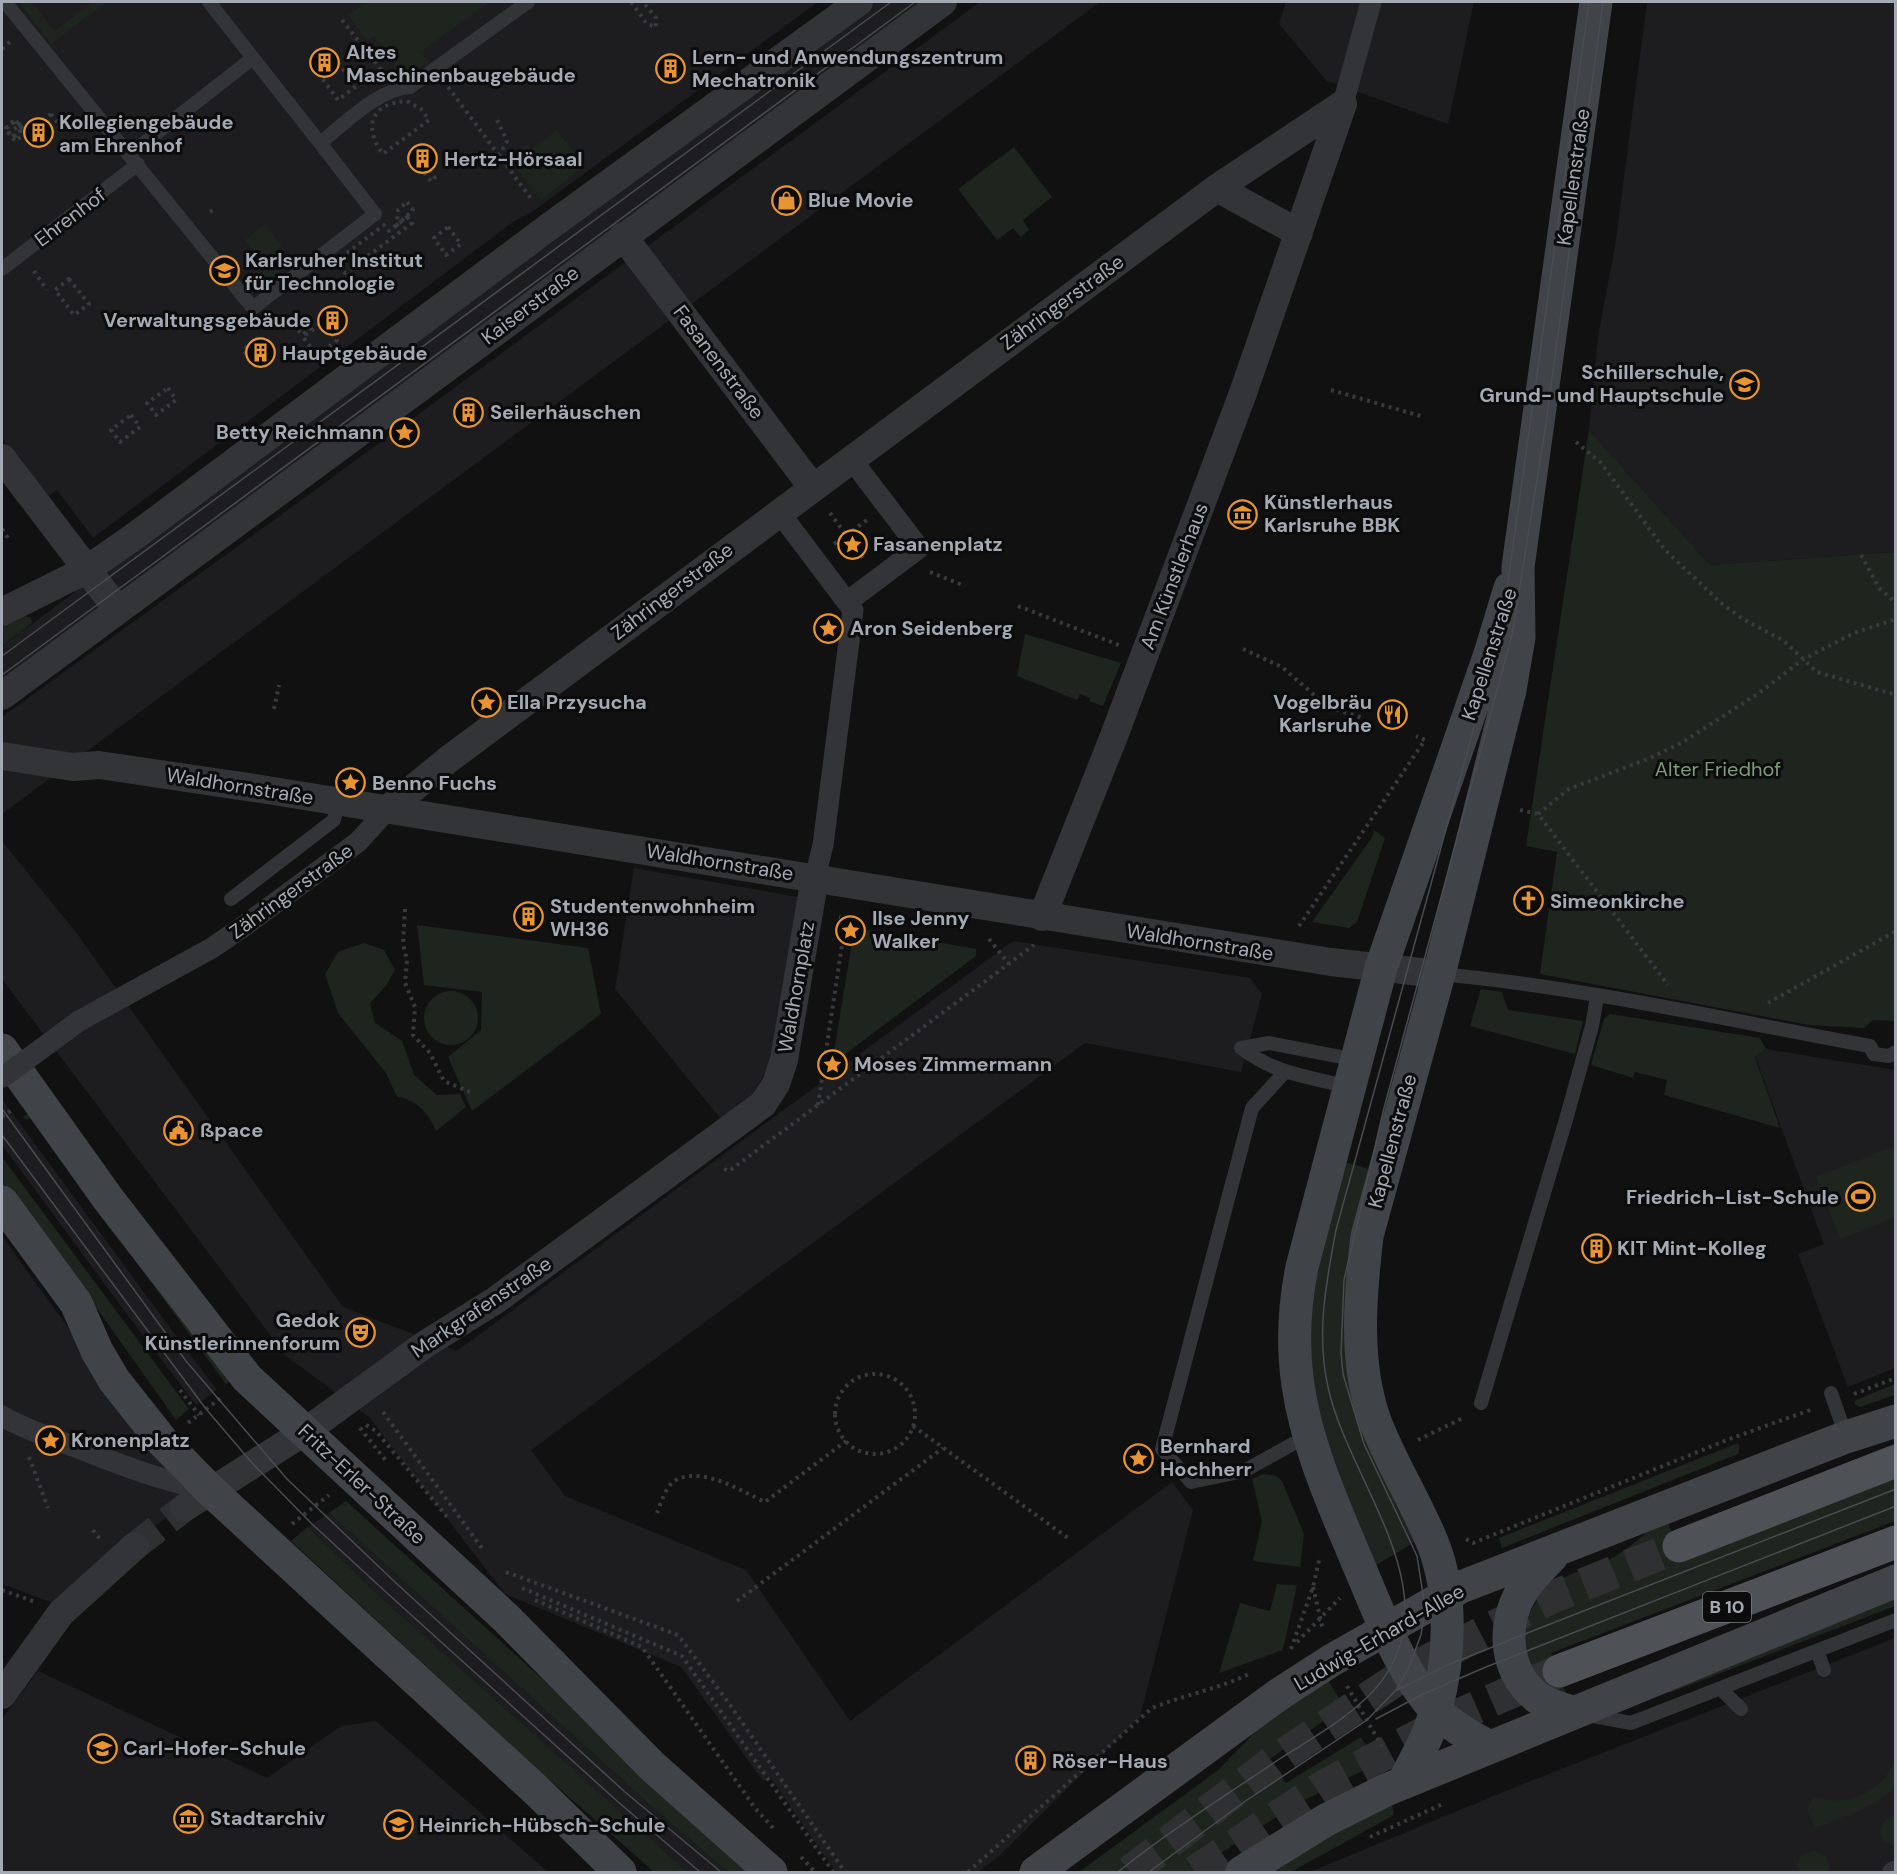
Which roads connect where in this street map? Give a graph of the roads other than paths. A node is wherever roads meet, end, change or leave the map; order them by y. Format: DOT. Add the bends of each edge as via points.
graph roads {
  1 [pos="5,2"];
  2 [pos="209,2"];
  3 [pos="528,2"];
  4 [pos="859,2"];
  5 [pos="943,2"];
  6 [pos="1371,2"];
  7 [pos="1596,2"];
  8 [pos="253,58"];
  9 [pos="1343,104"];
  10 [pos="320,143"];
  11 [pos="134,159"];
  12 [pos="1217,188"];
  13 [pos="1299,233"];
  14 [pos="623,236"];
  15 [pos="2,269"];
  16 [pos="2,458"];
  17 [pos="852,460"];
  18 [pos="820,498"];
  19 [pos="779,512"];
  20 [pos="1518,567"];
  21 [pos="86,570"];
  22 [pos="847,602"];
  23 [pos="118,610"];
  24 [pos="2,612"];
  25 [pos="2,696"];
  26 [pos="2,756"];
  27 [pos="338,801"];
  28 [pos="388,809"];
  29 [pos="815,877"];
  30 [pos="231,899"];
  31 [pos="1042,917"];
  32 [pos="1381,969"];
  33 [pos="1439,974"];
  34 [pos="1597,997"];
  35 [pos="80,1021"];
  36 [pos="1896,1052"];
  37 [pos="6,1065"];
  38 [pos="1284,1072"];
  39 [pos="1353,1073"];
  40 [pos="769,1095"];
  41 [pos="2,1202"];
  42 [pos="1832,1397"];
  43 [pos="1481,1403"];
  44 [pos="10,1420"];
  45 [pos="1896,1421"];
  46 [pos="306,1431"];
  47 [pos="1309,1435"];
  48 [pos="1846,1437"];
  49 [pos="1896,1461"];
  50 [pos="210,1490"];
  51 [pos="184,1508"];
  52 [pos="1896,1542"];
  53 [pos="135,1546"];
  54 [pos="1679,1546"];
  55 [pos="1558,1549"];
  56 [pos="1896,1581"];
  57 [pos="1446,1597"];
  58 [pos="1896,1620"];
  59 [pos="1386,1629"];
  60 [pos="1817,1651"];
  61 [pos="1824,1670"];
  62 [pos="1559,1671"];
  63 [pos="1720,1688"];
  64 [pos="2,1695"];
  65 [pos="1741,1708"];
  66 [pos="1436,1710"];
  67 [pos="1573,1712"];
  68 [pos="1488,1746"];
  69 [pos="1403,1783"];
  70 [pos="620,1872"];
  71 [pos="771,1872"];
  72 [pos="1036,1872"];
  73 [pos="1242,1872"];
  1 -- 11 [label="lane"];
  2 -- 8 [label="lane"];
  3 -- 10 [label="lane" via="410,87 396,88"];
  4 -- 21 [label="street"];
  5 -- 14 [label="street, Kaiserstraße"];
  6 -- 9 [label="street"];
  7 -- 20 [label="main road, Kapellenstraße"];
  8 -- 10 [label="lane"];
  8 -- 11 [label="lane, Ehrenhof"];
  9 -- 12 [label="street, Zähringerstraße"];
  9 -- 13 [label="street, Am Künstlerhaus"];
  10 -- 11 [label="lane" via="375,214 253,308"];
  11 -- 15 [label="lane, Ehrenhof"];
  12 -- 13 [label="street"];
  12 -- 17 [label="street, Zähringerstraße"];
  13 -- 31 [label="street, Am Künstlerhaus" via="1145,655"];
  14 -- 18 [label="street, Fasanenstraße"];
  14 -- 23 [label="street, Kaiserstraße"];
  16 -- 21 [label="street"];
  17 -- 18 [label="street, Zähringerstraße"];
  17 -- 22 [label="street" via="919,548"];
  18 -- 19 [label="street, Zähringerstraße"];
  19 -- 22 [label="street"];
  19 -- 28 [label="street, Zähringerstraße"];
  20 -- 32 [label="main road, Kapellenstraße"];
  20 -- 33 [label="main road, Kapellenstraße" via="1520,637 1510,690"];
  21 -- 23 [label="street"];
  21 -- 24 [label="street"];
  22 -- 29 [label="street" via="853,610 823,845"];
  23 -- 25 [label="street, Kaiserstraße"];
  26 -- 27 [label="street, Waldhornstraße" via="73,767 99,765"];
  27 -- 28 [label="street, Waldhornstraße"];
  27 -- 30 [label="lane" via="334,820"];
  28 -- 29 [label="street, Waldhornstraße"];
  28 -- 37 [label="street, Zähringerstraße, bridge" via="358,842 212,948"];
  29 -- 31 [label="street, Waldhornstraße"];
  29 -- 40 [label="street, Waldhornplatz" via="784,1060"];
  31 -- 32 [label="street, Waldhornstraße"];
  32 -- 33 [label="street, Waldhornstraße"];
  32 -- 39 [label="main road, Kapellenstraße"];
  33 -- 34 [label="lane"];
  33 -- 57 [label="main road, Kapellenstraße" via="1367,1236 1360,1322 1375,1420 1434,1546"];
  34 -- 36 [label="lane" via="1870,1046 1874,1054 1888,1056"];
  34 -- 43 [label="lane" via="1565,1123"];
  35 -- 37 [label="lane"];
  37 -- 46 [label="main road, Fritz-Erler-Straße" via="247,1378"];
  38 -- 39 [label="lane"];
  38 -- 39 [label="lane" via="1262,1064 1241,1048 1269,1043"];
  38 -- 47 [label="lane" via="1252,1108 1162,1449 1191,1482 1245,1471"];
  39 -- 47 [label="main road, Kapellenstraße" via="1309,1239 1294,1317 1298,1385"];
  40 -- 46 [label="street, Markgrafenstraße" via="751,1114 692,1158"];
  41 -- 50 [label="main road" via="76,1303 114,1380 163,1442"];
  42 -- 48 [label="lane"];
  44 -- 50 [label="street" via="177,1484"];
  45 -- 48 [label="main road, Ludwig-Erhard-Allee"];
  46 -- 50 [label="street, Markgrafenstraße"];
  46 -- 71 [label="main road, Fritz-Erler-Straße" via="507,1619 652,1766"];
  47 -- 59 [label="main road, Kapellenstraße" via="1336,1513"];
  48 -- 55 [label="main road, Ludwig-Erhard-Allee"];
  49 -- 54 [label="main road"];
  50 -- 51 [label="street, Markgrafenstraße"];
  50 -- 70 [label="main road" via="528,1782"];
  52 -- 62 [label="main road, B 10"];
  53 -- 64 [label="street" via="61,1613"];
  55 -- 57 [label="main road, Ludwig-Erhard-Allee" via="1461,1587"];
  55 -- 67 [label="main road" via="1526,1585 1514,1609 1508,1641 1511,1658 1527,1686 1538,1698"];
  56 -- 67 [label="main road"];
  57 -- 59 [label="main road, Ludwig-Erhard-Allee"];
  57 -- 66 [label="main road, Kapellenstraße" via="1445,1666"];
  58 -- 60 [label="lane"];
  59 -- 66 [label="main road, Kapellenstraße" via="1422,1694"];
  59 -- 72 [label="main road, Ludwig-Erhard-Allee" via="1236,1725"];
  60 -- 61 [label="lane"];
  60 -- 63 [label="lane"];
  63 -- 65 [label="lane"];
  63 -- 67 [label="lane" via="1631,1723"];
  66 -- 68 [label="main road, Kapellenstraße" via="1452,1725"];
  66 -- 69 [label="main road, Kapellenstraße"];
  67 -- 68 [label="main road"];
  68 -- 69 [label="main road"];
  69 -- 73 [label="main road" via="1326,1820"];
}
